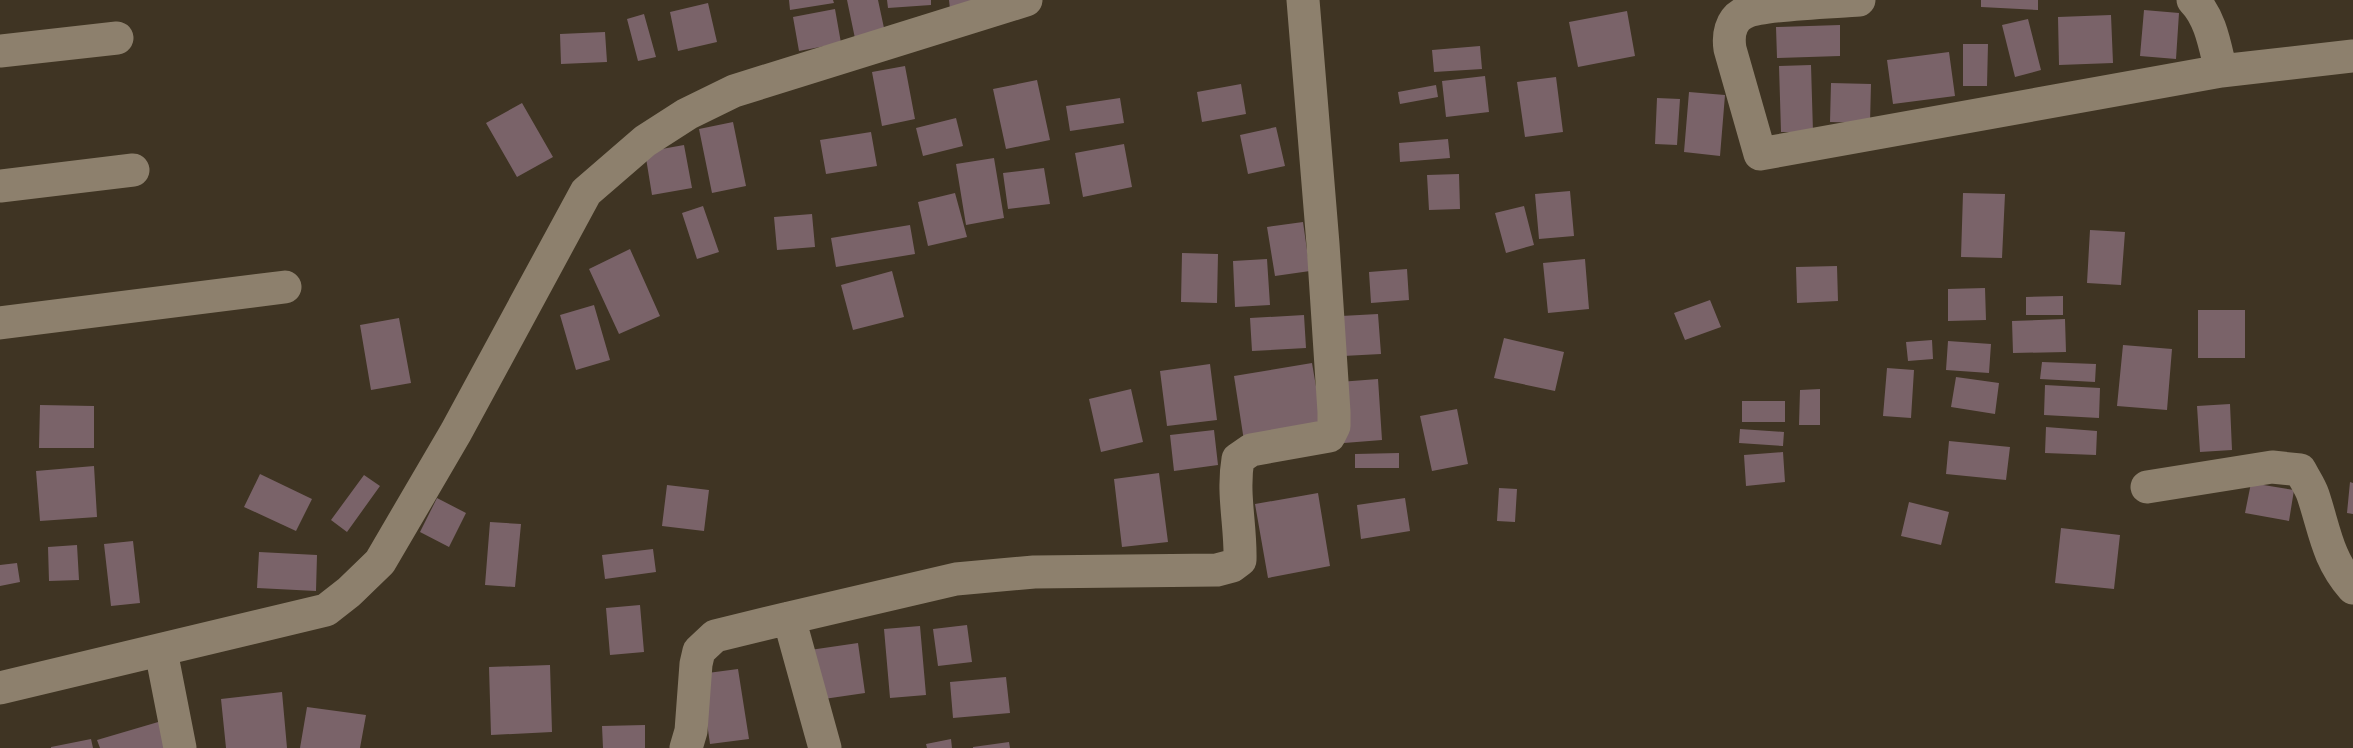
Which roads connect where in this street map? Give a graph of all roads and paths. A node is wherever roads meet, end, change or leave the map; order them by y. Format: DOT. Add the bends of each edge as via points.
graph roads {
  1 [pos="1026,0"];
  2 [pos="1303,0"];
  3 [pos="1859,0"];
  4 [pos="2193,0"];
  5 [pos="117,38"];
  6 [pos="0,51"];
  7 [pos="2353,56"];
  8 [pos="2221,71"];
  9 [pos="134,170"];
  10 [pos="0,186"];
  11 [pos="285,287"];
  12 [pos="0,323"];
  13 [pos="2147,487"];
  14 [pos="2353,588"];
  15 [pos="789,618"];
  16 [pos="161,651"];
  17 [pos="0,688"];
  18 [pos="180,748"];
  19 [pos="686,748"];
  20 [pos="825,748"];
  1 -- 16 [label="street" via="734,91 645,141 586,192 456,432 380,562 326,610"];
  2 -- 15 [label="street" via="1334,426 1329,436 1251,450 1238,459 1234,479 1239,560 1217,570 1034,572 956,579"];
  3 -- 8 [label="street" via="1766,8 1744,12 1734,21 1728,37 1730,49 1760,154"];
  4 -- 8 [label="street" via="2210,30"];
  5 -- 6 [label="street"];
  7 -- 8 [label="street"];
  9 -- 10 [label="street"];
  11 -- 12 [label="street"];
  13 -- 14 [label="street" via="2272,467 2300,470 2312,492 2338,571"];
  15 -- 19 [label="street" via="715,636 699,651"];
  15 -- 20 [label="street"];
  16 -- 17 [label="street"];
  16 -- 18 [label="street"];
}
